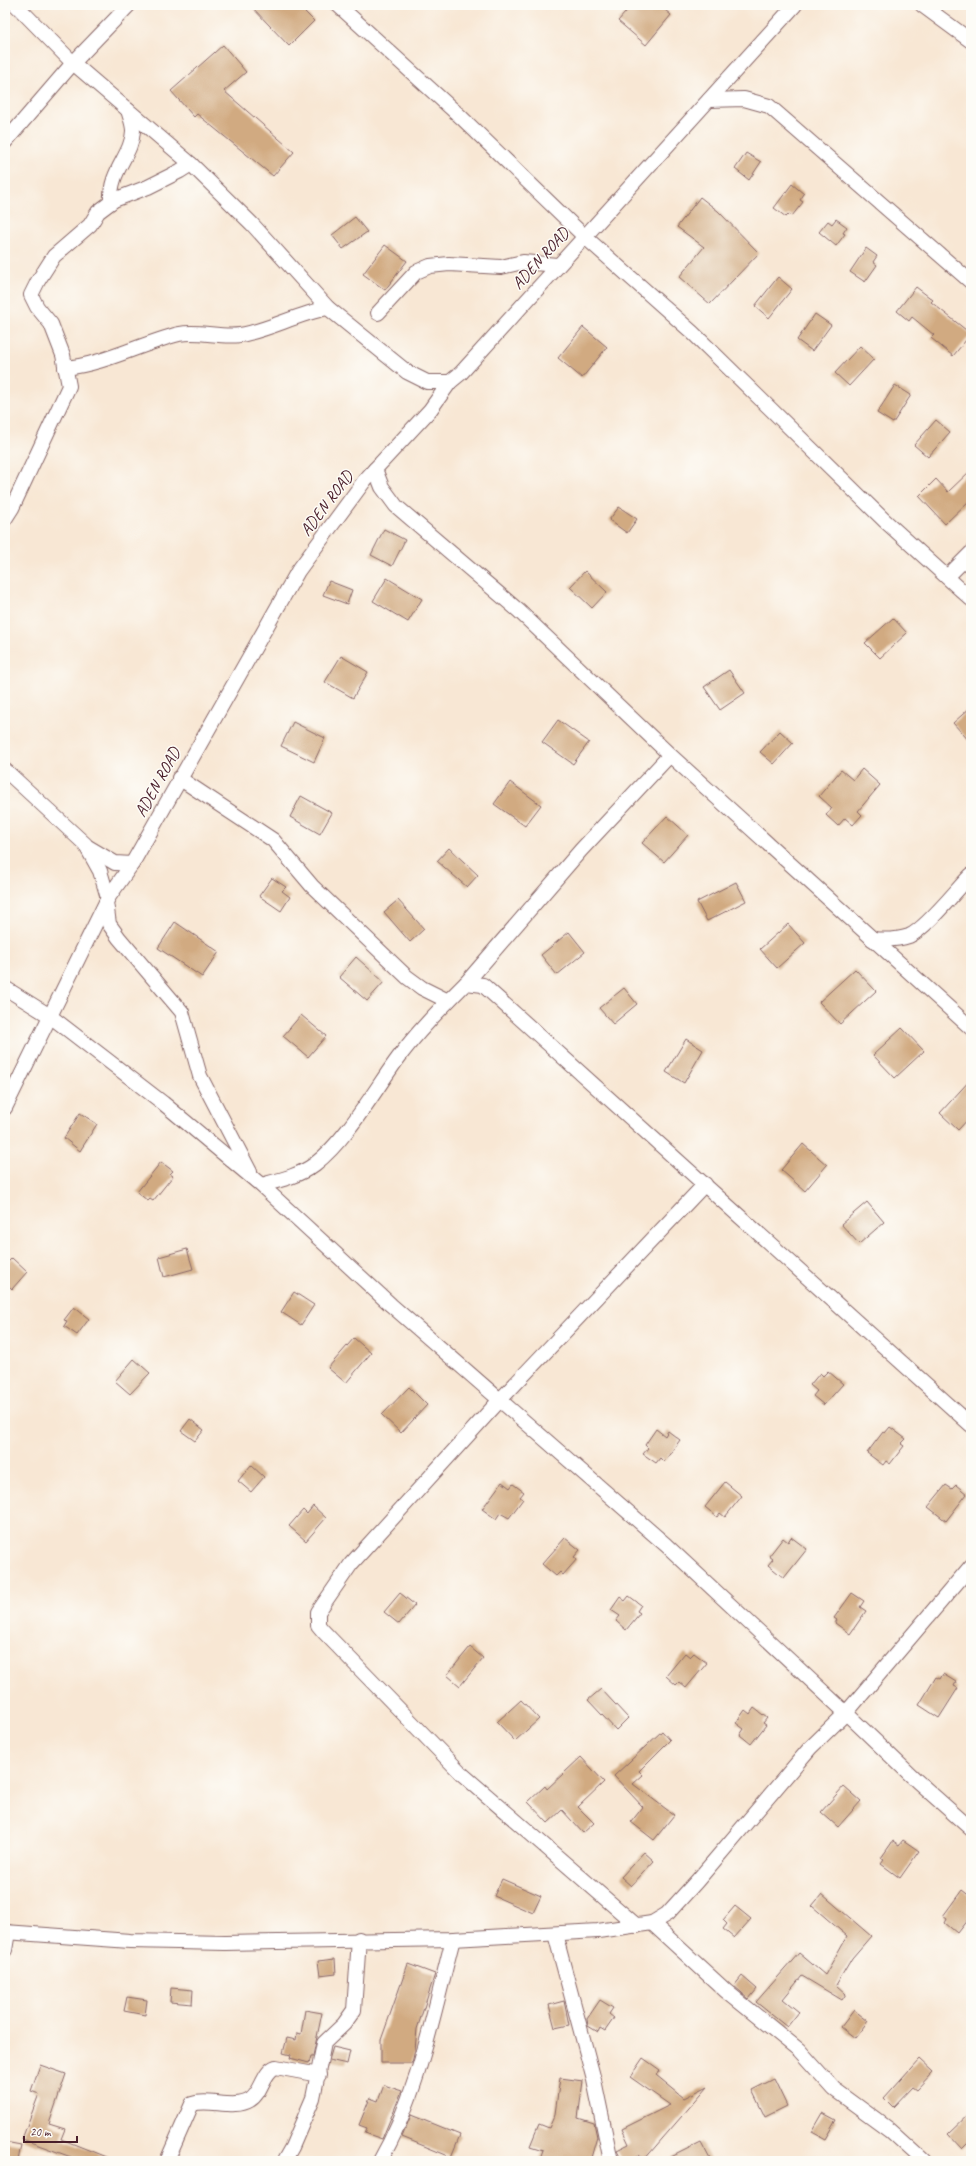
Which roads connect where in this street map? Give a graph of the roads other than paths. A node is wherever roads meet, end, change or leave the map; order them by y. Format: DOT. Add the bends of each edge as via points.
graph roads {
  1 [pos="16,5"];
  2 [pos="129,5"];
  3 [pos="338,5"];
  4 [pos="795,5"];
  5 [pos="922,5"];
  6 [pos="971,41"];
  7 [pos="73,63"];
  8 [pos="709,100"];
  9 [pos="128,110"];
  10 [pos="5,142"];
  11 [pos="191,164"];
  12 [pos="111,202"];
  13 [pos="584,236"];
  14 [pos="557,265"];
  15 [pos="971,282"];
  16 [pos="328,308"];
  17 [pos="378,313"];
  18 [pos="65,368"];
  19 [pos="450,382"];
  20 [pos="376,469"];
  21 [pos="5,519"];
  22 [pos="971,553"];
  23 [pos="947,577"];
  24 [pos="971,599"];
  25 [pos="670,755"];
  26 [pos="5,770"];
  27 [pos="179,778"];
  28 [pos="85,844"];
  29 [pos="132,864"];
  30 [pos="971,875"];
  31 [pos="107,900"];
  32 [pos="872,939"];
  33 [pos="466,983"];
  34 [pos="5,988"];
  35 [pos="448,1001"];
  36 [pos="50,1016"];
  37 [pos="971,1028"];
  38 [pos="5,1108"];
  39 [pos="257,1181"];
  40 [pos="705,1184"];
  41 [pos="499,1401"];
  42 [pos="971,1425"];
  43 [pos="971,1566"];
  44 [pos="846,1713"];
  45 [pos="971,1829"];
  46 [pos="652,1923"];
  47 [pos="637,1926"];
  48 [pos="7,1932"];
  49 [pos="555,1934"];
  50 [pos="359,1939"];
  51 [pos="453,1939"];
  52 [pos="5,1950"];
  53 [pos="319,2074"];
  54 [pos="167,2161"];
  55 [pos="284,2161"];
  56 [pos="380,2161"];
  57 [pos="611,2161"];
  58 [pos="924,2161"];
  1 -- 7 [label="street"];
  2 -- 7 [label="street"];
  3 -- 13 [label="street" via="462,118"];
  4 -- 8 [label="street, ADEN ROAD"];
  5 -- 6 [label="street"];
  7 -- 9 [label="street"];
  7 -- 10 [label="street"];
  8 -- 13 [label="street, ADEN ROAD"];
  8 -- 15 [label="street" via="744,99 769,106"];
  9 -- 11 [label="street"];
  9 -- 12 [label="street" via="133,130 132,140 115,174"];
  11 -- 12 [label="street" via="148,187"];
  11 -- 16 [label="street" via="252,224"];
  12 -- 18 [label="street" via="98,212 90,225 54,256 31,295 51,324"];
  13 -- 14 [label="street, ADEN ROAD"];
  13 -- 23 [label="street" via="693,333 884,520"];
  14 -- 17 [label="street" via="523,262 501,267 449,264 430,266 412,276"];
  14 -- 19 [label="street, ADEN ROAD" via="461,373"];
  16 -- 18 [label="street" via="306,312 240,335 182,334 155,340 87,366"];
  16 -- 19 [label="street" via="407,372 427,382"];
  18 -- 21 [label="street" via="68,386"];
  19 -- 20 [label="street, ADEN ROAD" via="430,410"];
  20 -- 25 [label="street" via="382,487 396,506 519,611"];
  20 -- 27 [label="street, ADEN ROAD" via="298,571"];
  22 -- 23 [label="street"];
  23 -- 24 [label="street"];
  25 -- 32 [label="street"];
  25 -- 33 [label="street" via="581,850"];
  26 -- 28 [label="street"];
  27 -- 29 [label="street, ADEN ROAD"];
  27 -- 35 [label="street" via="273,840 312,886 407,977"];
  28 -- 29 [label="street" via="115,863"];
  28 -- 31 [label="street" via="100,871"];
  29 -- 31 [label="street, ADEN ROAD"];
  30 -- 32 [label="street" via="923,926 910,936 887,940"];
  31 -- 36 [label="street, ADEN ROAD"];
  31 -- 39 [label="street" via="109,924 182,1012 200,1076"];
  32 -- 37 [label="street"];
  33 -- 35 [label="street"];
  33 -- 40 [label="street" via="483,985"];
  34 -- 36 [label="street"];
  35 -- 39 [label="street" via="398,1059 343,1135 315,1164 291,1177"];
  36 -- 38 [label="street, ADEN ROAD"];
  36 -- 39 [label="street" via="163,1103"];
  39 -- 41 [label="street"];
  40 -- 41 [label="street"];
  40 -- 42 [label="street"];
  41 -- 44 [label="street" via="666,1545"];
  41 -- 47 [label="street" via="351,1564 323,1603 317,1618 318,1625 462,1774"];
  43 -- 44 [label="street"];
  44 -- 45 [label="street"];
  44 -- 46 [label="street" via="810,1748 667,1914"];
  46 -- 47 [label="street"];
  46 -- 58 [label="street" via="726,1991 799,2050 834,2089 890,2130"];
  47 -- 49 [label="street"];
  48 -- 50 [label="street" via="130,1941 225,1943"];
  48 -- 52 [label="street"];
  49 -- 51 [label="street"];
  49 -- 57 [label="street" via="594,2080"];
  50 -- 51 [label="street"];
  50 -- 53 [label="street" via="354,2010 344,2024 324,2043"];
  51 -- 56 [label="street" via="416,2079"];
  53 -- 54 [label="street" via="271,2068 257,2094 249,2101 192,2104"];
  53 -- 55 [label="street" via="313,2098"];
}
